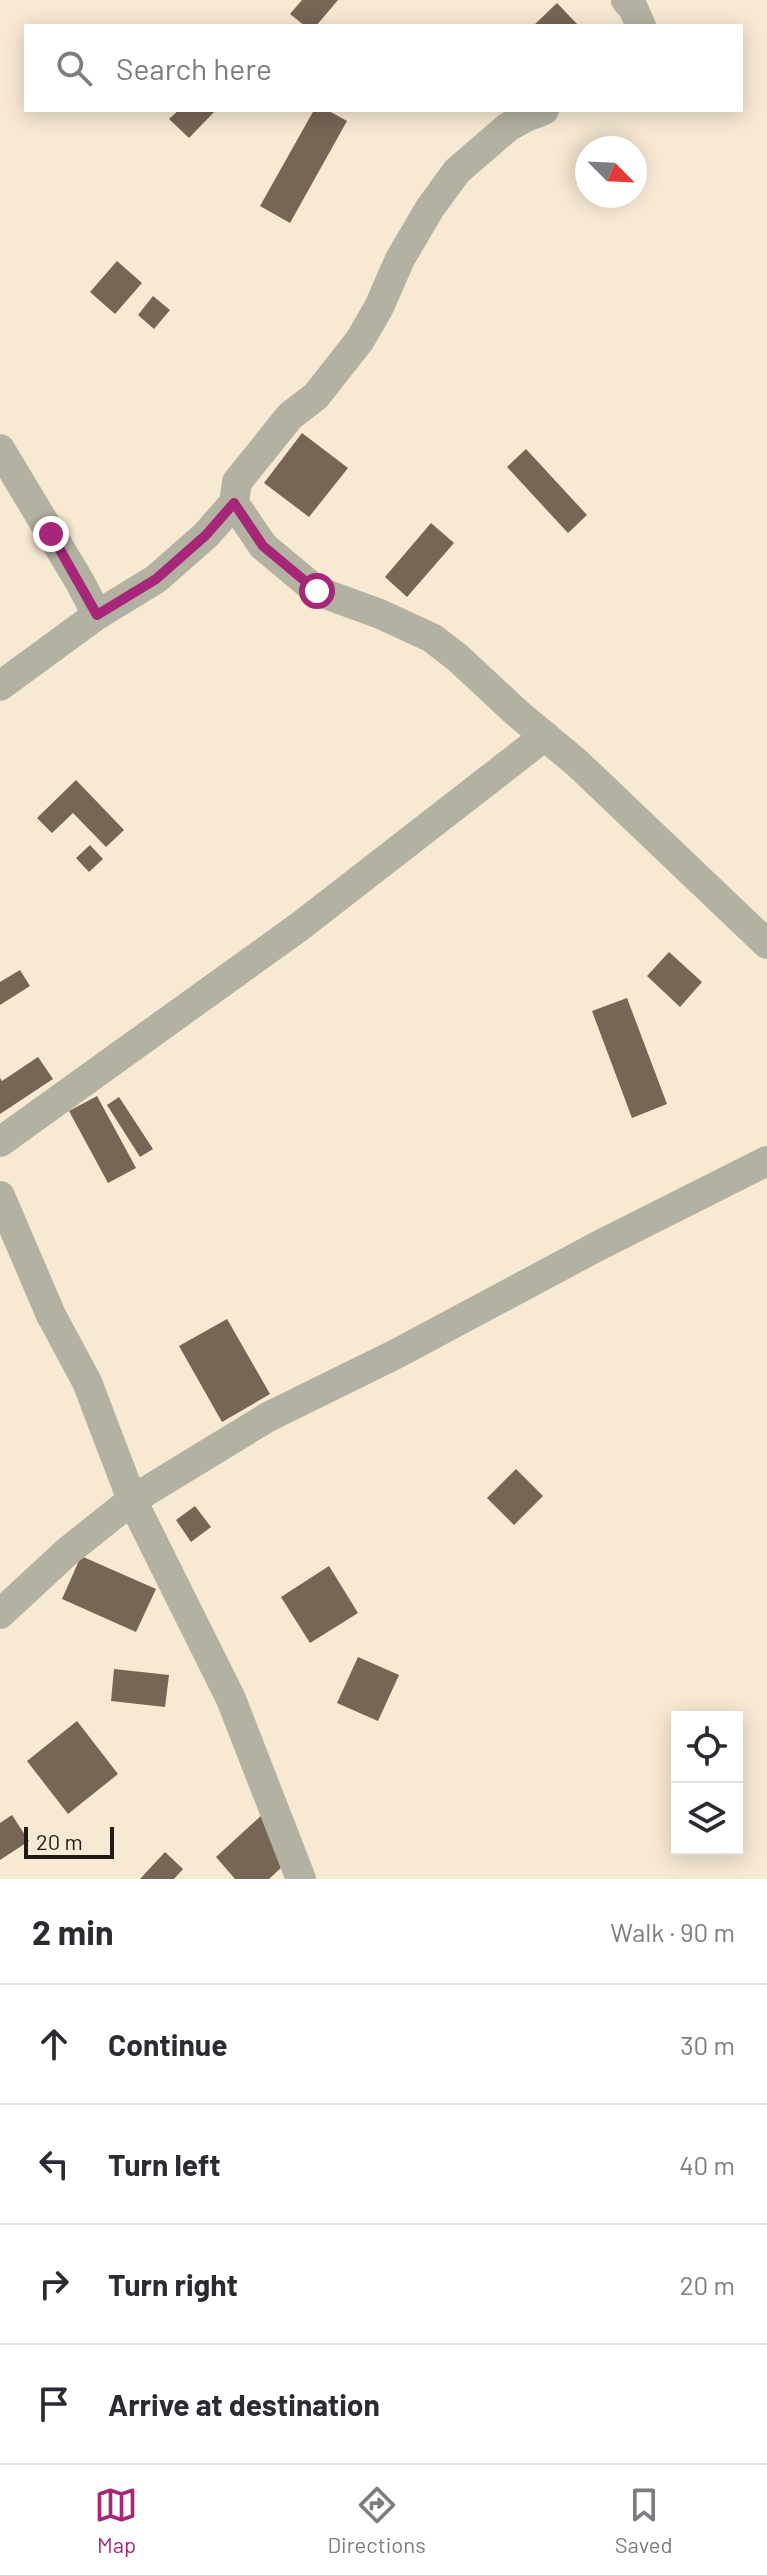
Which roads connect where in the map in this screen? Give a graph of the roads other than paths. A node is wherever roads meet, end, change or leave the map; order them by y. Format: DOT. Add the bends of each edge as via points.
graph roads {
  1 [pos="626,0"];
  2 [pos="640,24"];
  3 [pos="540,112"];
  4 [pos="0,449"];
  5 [pos="234,503"];
  6 [pos="97,615"];
  7 [pos="0,686"];
  8 [pos="545,736"];
  9 [pos="767,944"];
  10 [pos="0,1142"];
  11 [pos="767,1161"];
  12 [pos="0,1196"];
  13 [pos="132,1500"];
  14 [pos="0,1614"];
  15 [pos="301,1879"];
  1 -- 2 [label="street"];
  3 -- 5 [label="street" via="508,127 457,171 400,259 360,340 237,482"];
  4 -- 6 [label="street"];
  5 -- 6 [label="street" via="156,579"];
  5 -- 8 [label="street" via="263,546 317,591 432,638"];
  6 -- 7 [label="street"];
  8 -- 9 [label="street"];
  8 -- 10 [label="street" via="299,927"];
  11 -- 13 [label="street" via="268,1417"];
  12 -- 13 [label="street" via="51,1315 87,1382"];
  13 -- 14 [label="street"];
  13 -- 15 [label="street" via="231,1699"];
}
